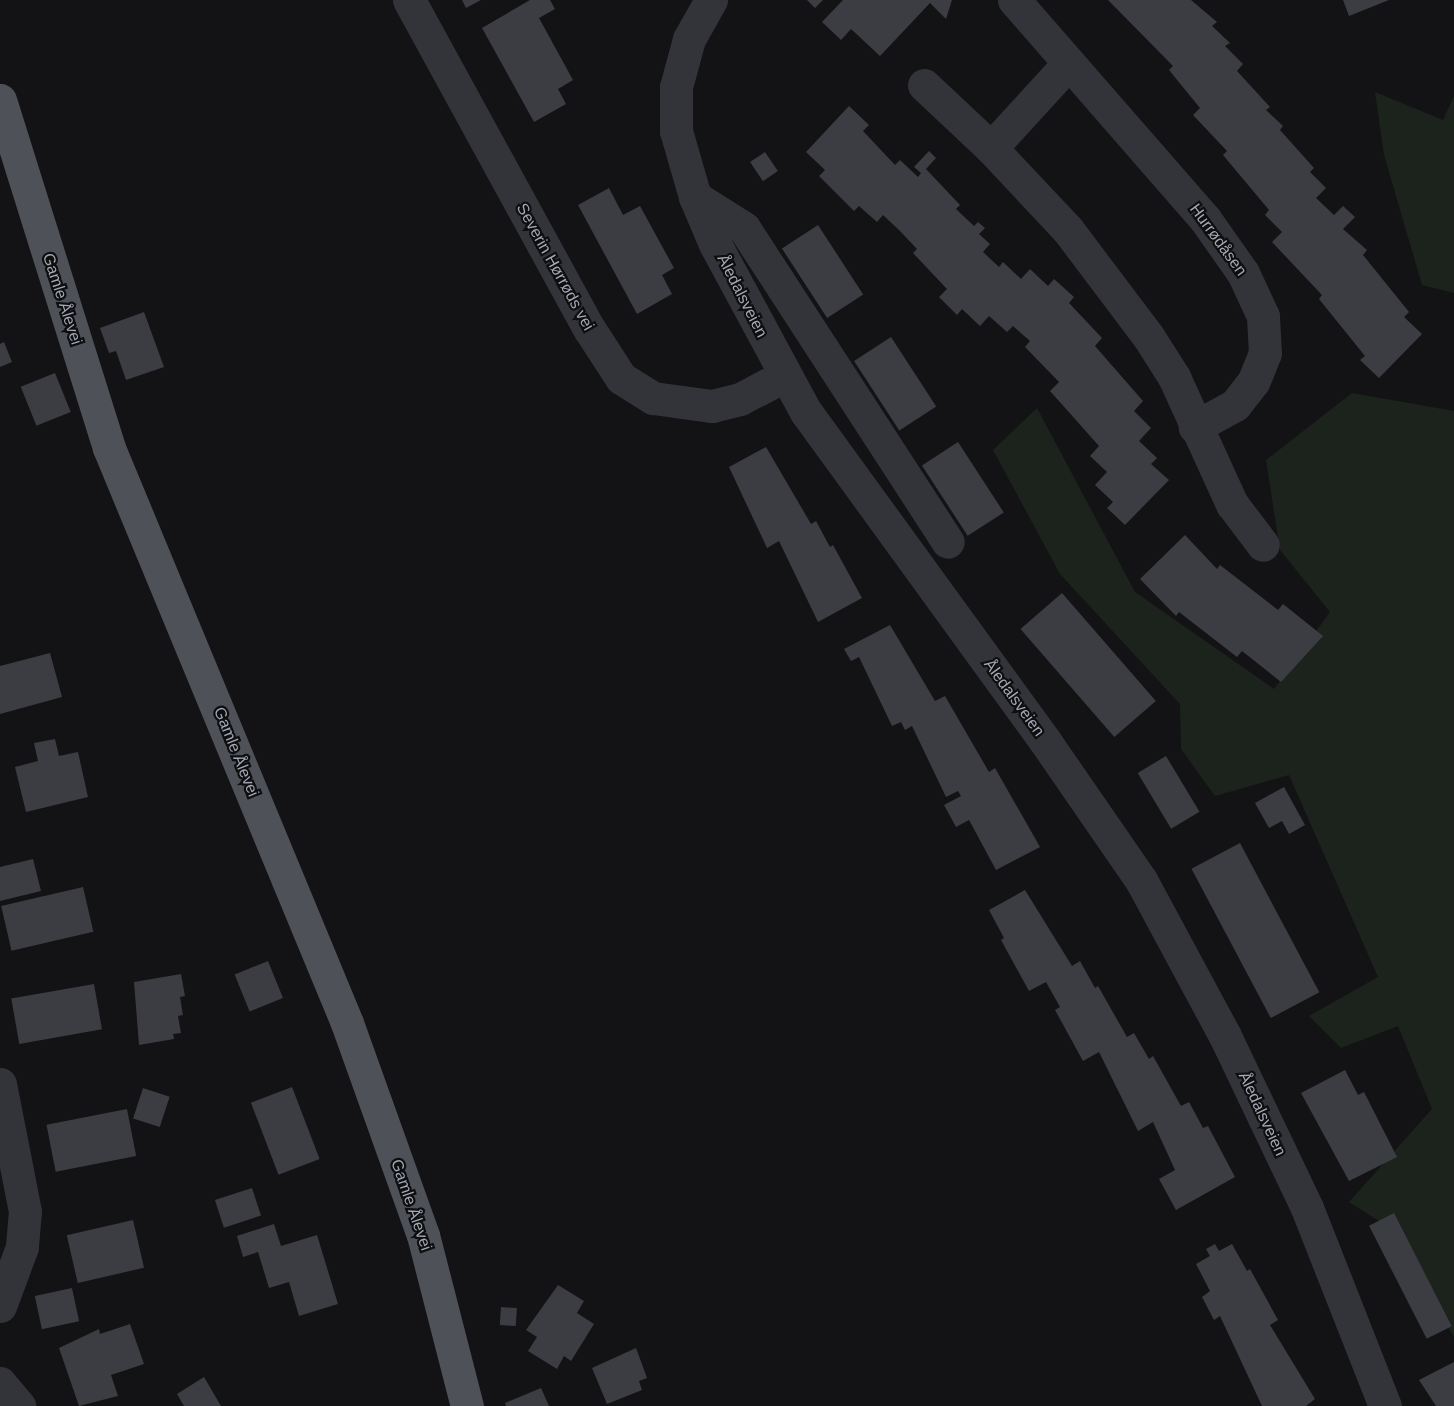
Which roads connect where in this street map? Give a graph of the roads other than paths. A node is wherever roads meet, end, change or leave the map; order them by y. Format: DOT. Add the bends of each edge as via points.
graph roads {
  1 [pos="409,0"];
  2 [pos="711,0"];
  3 [pos="1014,0"];
  4 [pos="1069,63"];
  5 [pos="924,85"];
  6 [pos="0,100"];
  7 [pos="991,148"];
  8 [pos="695,197"];
  9 [pos="784,376"];
  10 [pos="1195,427"];
  11 [pos="948,542"];
  12 [pos="1263,545"];
  13 [pos="0,1084"];
  14 [pos="0,1306"];
  15 [pos="0,1383"];
  16 [pos="19,1406"];
  17 [pos="467,1406"];
  18 [pos="1385,1406"];
  1 -- 9 [label="street, Severin Hørrøds vei" via="579,311 621,378 653,398 712,405 740,399"];
  2 -- 8 [label="street, Åledalsveien" via="689,39 676,87 676,131"];
  3 -- 4 [label="street, Hurrødåsen"];
  4 -- 7 [label="street"];
  4 -- 10 [label="street, Hurrødåsen" via="1205,219 1243,273 1263,316 1265,353 1253,382 1235,405"];
  5 -- 7 [label="street"];
  6 -- 17 [label="main road, Gamle Ålevei" via="109,448 347,1023 420,1226"];
  7 -- 10 [label="street" via="1068,230 1148,336 1174,377"];
  8 -- 9 [label="street, Åledalsveien"];
  8 -- 11 [label="street" via="744,228"];
  9 -- 18 [label="street, Åledalsveien" via="899,544 1046,741 1141,880 1225,1036 1306,1208"];
  10 -- 12 [label="street" via="1232,504"];
  13 -- 14 [label="street" via="25,1211 22,1248"];
  15 -- 16 [label="street"];
}
